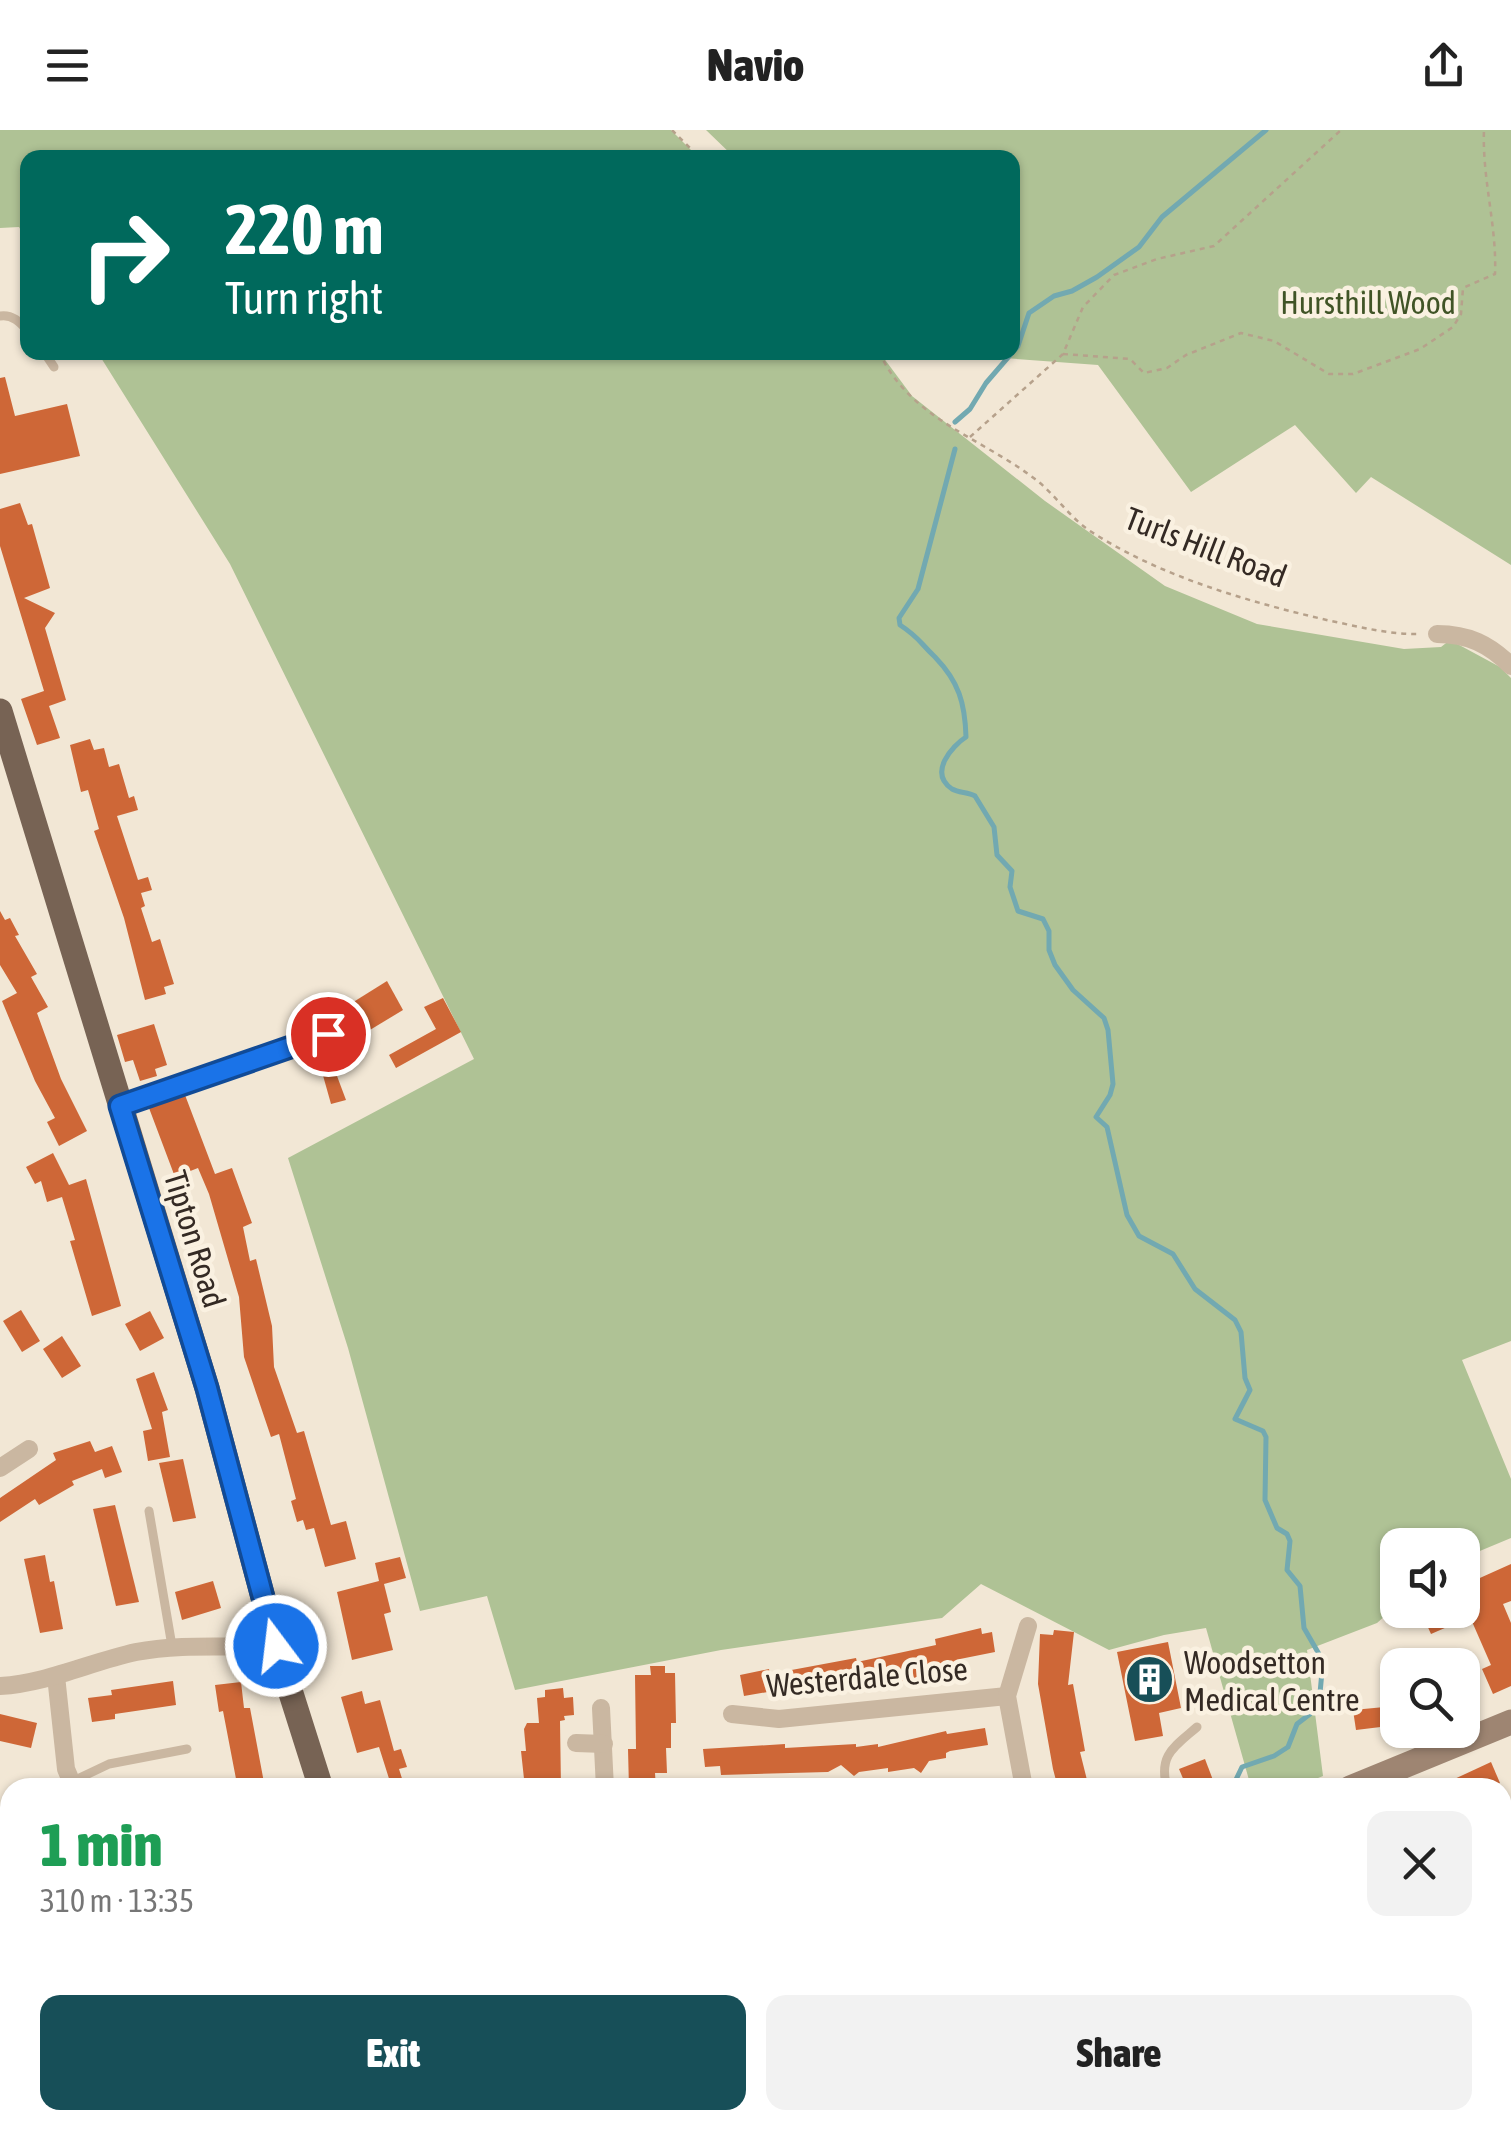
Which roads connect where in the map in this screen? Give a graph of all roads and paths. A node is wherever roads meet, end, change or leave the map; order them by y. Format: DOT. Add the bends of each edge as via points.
graph roads {
  1 [pos="672,130"];
  2 [pos="1341,130"];
  3 [pos="1484,130"];
  4 [pos="692,150"];
  5 [pos="1063,354"];
  6 [pos="49,360"];
  7 [pos="882,360"];
  8 [pos="54,367"];
  9 [pos="968,438"];
  10 [pos="1437,634"];
  11 [pos="1511,666"];
  12 [pos="0,711"];
  13 [pos="328,1034"];
  14 [pos="120,1106"];
  15 [pos="28,1450"];
  16 [pos="1,1465"];
  17 [pos="149,1511"];
  18 [pos="1028,1626"];
  19 [pos="276,1646"];
  20 [pos="172,1648"];
  21 [pos="56,1676"];
  22 [pos="1,1682"];
  23 [pos="1007,1696"];
  24 [pos="601,1708"];
  25 [pos="732,1714"];
  26 [pos="1511,1722"];
  27 [pos="1197,1727"];
  28 [pos="576,1743"];
  29 [pos="604,1744"];
  30 [pos="187,1749"];
  31 [pos="70,1778"];
  32 [pos="84,1778"];
  33 [pos="319,1778"];
  34 [pos="604,1778"];
  35 [pos="1022,1778"];
  36 [pos="1165,1778"];
  37 [pos="1374,1778"];
  1 -- 4 [label="path"];
  2 -- 5 [label="path" via="1214,246 1114,276 1083,307"];
  3 -- 5 [label="path" via="1495,274 1463,288 1453,327 1420,348 1353,374 1328,374 1274,340 1241,333 1144,373 1130,360"];
  5 -- 9 [label="path"];
  6 -- 8 [label="lane"];
  7 -- 9 [label="path, Turls Hill Road" via="921,409"];
  9 -- 10 [label="path, Turls Hill Road" via="1036,480 1085,528 1127,554 1264,606 1396,635"];
  10 -- 11 [label="street" via="1482,642"];
  12 -- 14 [label="main road, Tipton Road"];
  13 -- 14 [label="lane"];
  14 -- 19 [label="main road, Tipton Road" via="207,1388"];
  15 -- 16 [label="street"];
  17 -- 20 [label="lane"];
  18 -- 23 [label="street"];
  19 -- 20 [label="street"];
  19 -- 33 [label="main road, Tipton Road"];
  20 -- 21 [label="street" via="134,1652"];
  21 -- 22 [label="street"];
  21 -- 31 [label="street"];
  23 -- 25 [label="street, Westerdale Close" via="779,1719"];
  23 -- 35 [label="street"];
  24 -- 29 [label="street"];
  26 -- 37 [label="street"];
  27 -- 36 [label="lane" via="1168,1752"];
  28 -- 29 [label="street"];
  29 -- 34 [label="street"];
  30 -- 32 [label="lane" via="109,1764"];
}
